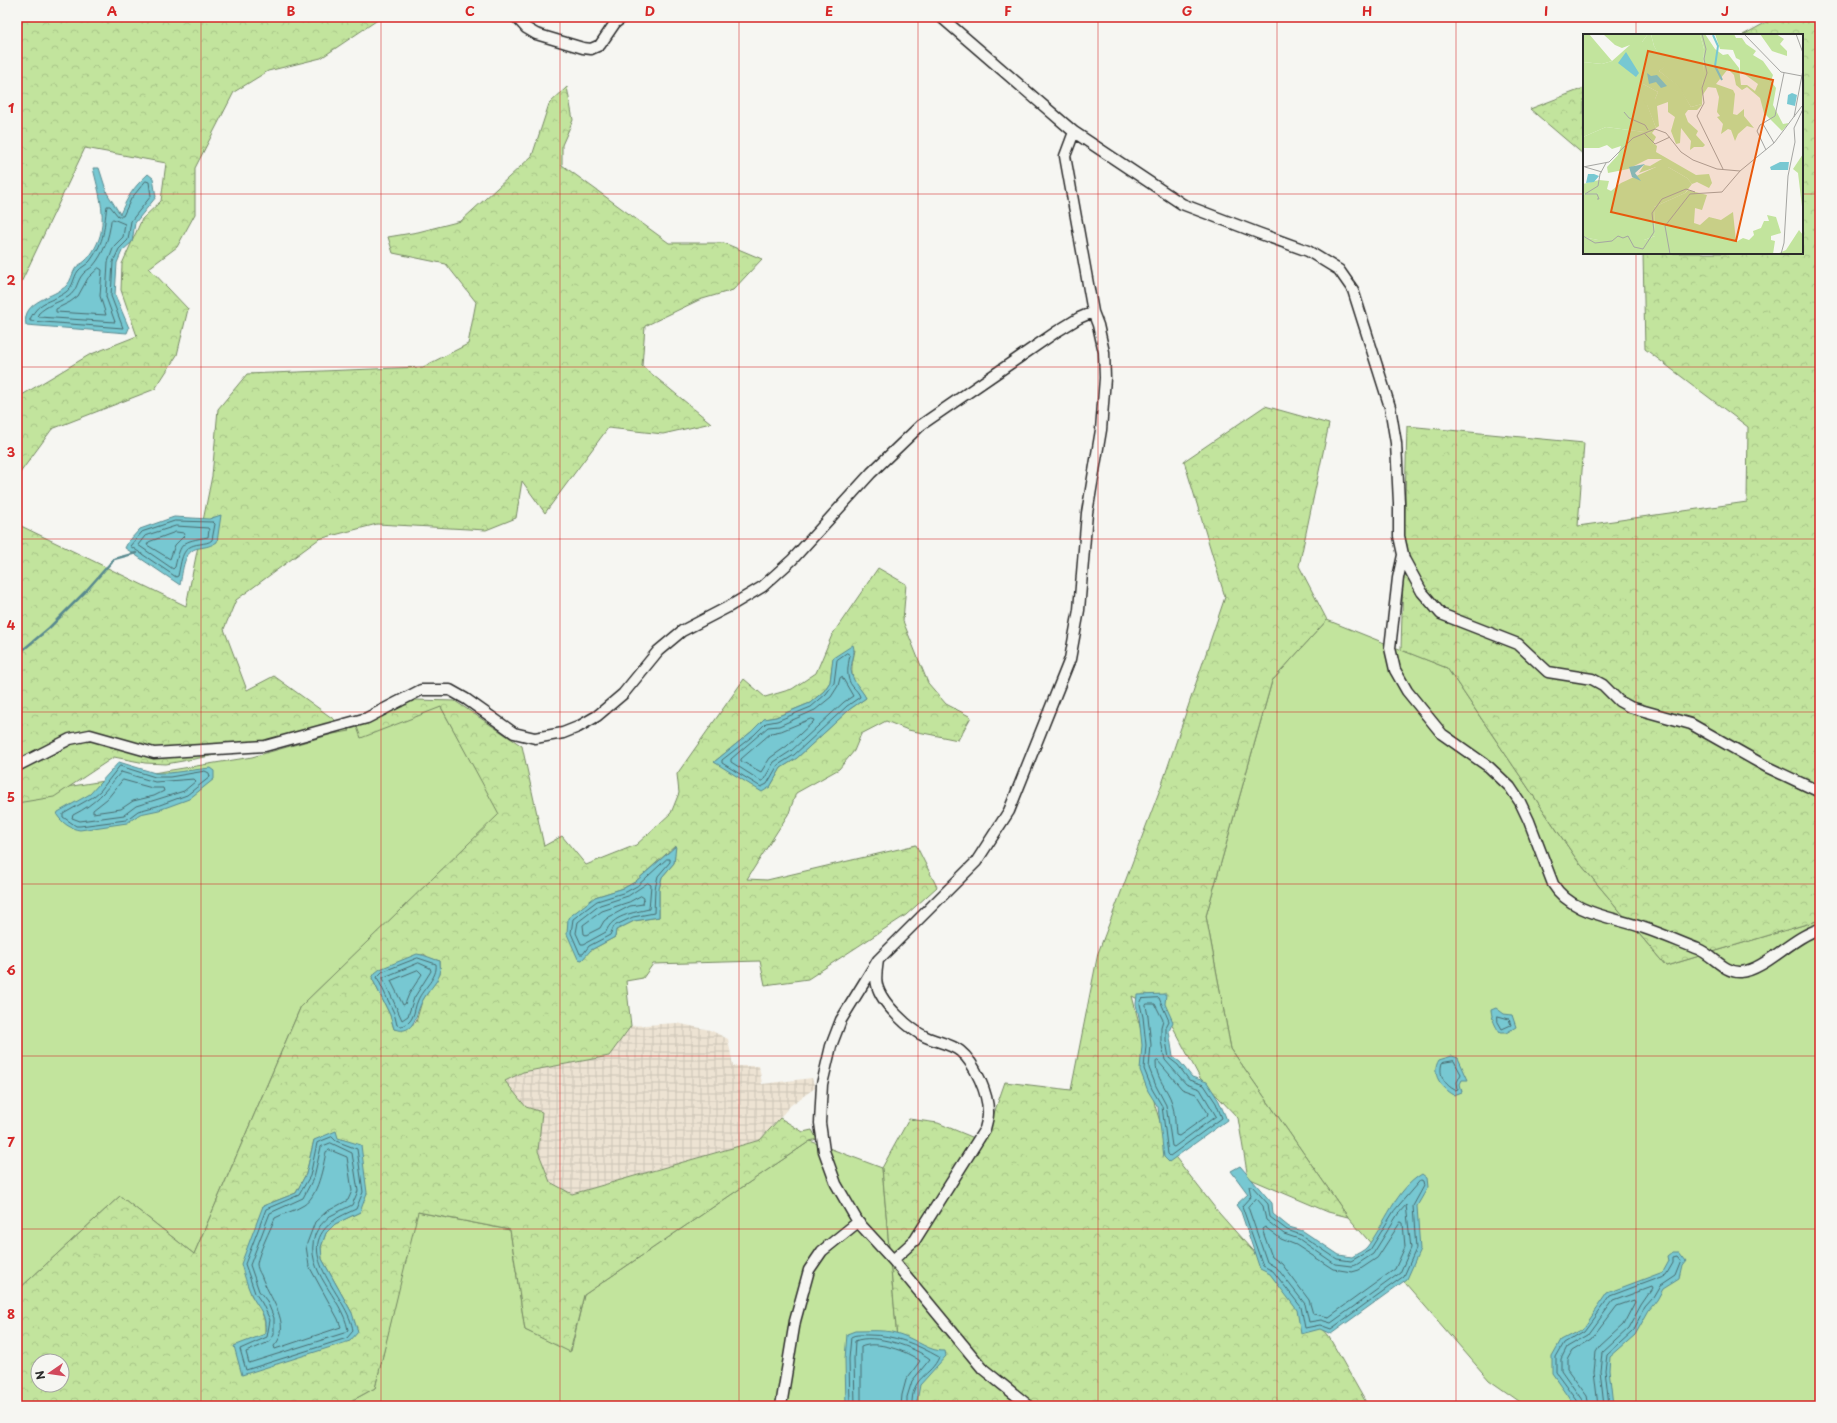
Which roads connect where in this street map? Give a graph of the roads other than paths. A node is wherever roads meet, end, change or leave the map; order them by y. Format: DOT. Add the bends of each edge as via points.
graph roads {
  1 [pos="516,17"];
  2 [pos="622,17"];
  3 [pos="941,17"];
  4 [pos="1074,132"];
  5 [pos="1094,312"];
  6 [pos="1403,555"];
  7 [pos="17,766"];
  8 [pos="1820,792"];
  9 [pos="1820,929"];
  10 [pos="878,960"];
  11 [pos="858,1222"];
  12 [pos="893,1260"];
  13 [pos="781,1406"];
  14 [pos="1029,1406"];
  1 -- 2 [label="street" via="536,34 582,48 600,45 615,22"];
  3 -- 4 [label="street"];
  4 -- 5 [label="street" via="1065,156"];
  4 -- 6 [label="street" via="1182,204 1308,251 1339,270 1352,290 1390,407 1396,442 1399,536"];
  5 -- 7 [label="street" via="1056,332 921,425 871,473 792,560 762,587 682,631 658,651 623,694 598,716 578,727 563,733 535,738 514,733 466,698 450,690 421,690 367,718 264,746 154,753 90,735 70,740"];
  5 -- 10 [label="street" via="1104,352 1105,378 1101,430 1087,513 1079,610 1070,659 1009,811 976,862"];
  6 -- 8 [label="street" via="1422,592 1441,614 1518,644 1548,672 1592,679 1630,707 1691,724 1767,767"];
  6 -- 9 [label="street" via="1390,648 1395,670 1407,691 1442,734 1489,767 1510,787 1529,821 1553,884 1563,897 1584,909 1645,928 1701,950 1732,971 1741,972 1756,968 1797,938"];
  10 -- 11 [label="street" via="841,1020 830,1046 822,1084 820,1123 824,1151 836,1184"];
  10 -- 12 [label="street" via="877,985 886,1002 911,1028 925,1037 960,1051 973,1065 979,1076 988,1114 985,1129 915,1240"];
  11 -- 12 [label="street"];
  11 -- 13 [label="street" via="822,1251 809,1270 795,1321"];
  12 -- 14 [label="street" via="983,1369"];
}
